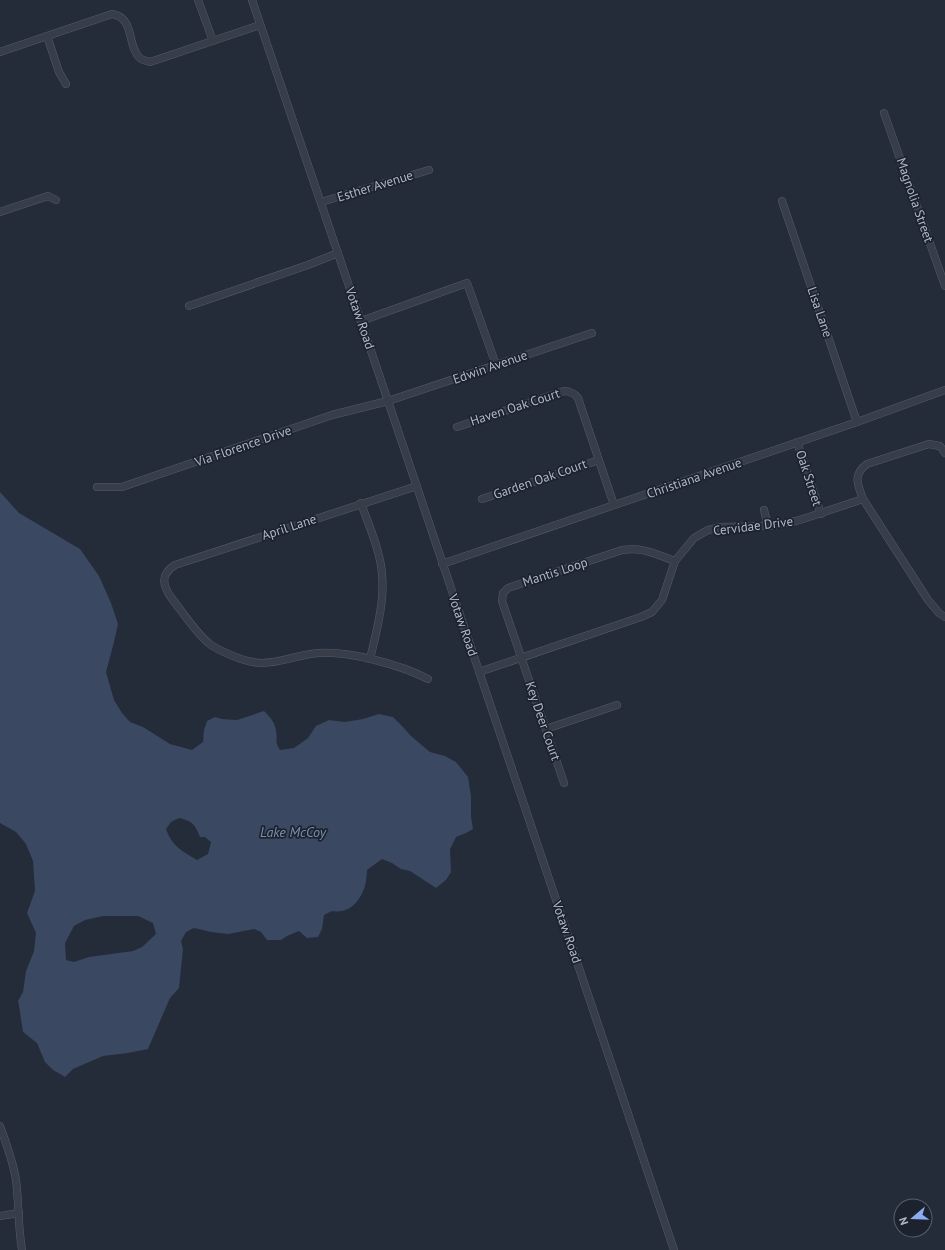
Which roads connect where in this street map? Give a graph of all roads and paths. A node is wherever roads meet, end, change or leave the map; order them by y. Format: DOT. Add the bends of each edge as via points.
graph roads {
  1 [pos="198,0"];
  2 [pos="252,0"];
  3 [pos="260,25"];
  4 [pos="47,36"];
  5 [pos="213,40"];
  6 [pos="0,52"];
  7 [pos="66,84"];
  8 [pos="884,113"];
  9 [pos="429,170"];
  10 [pos="56,200"];
  11 [pos="782,201"];
  12 [pos="321,202"];
  13 [pos="0,212"];
  14 [pos="338,253"];
  15 [pos="945,286"];
  16 [pos="189,306"];
  17 [pos="361,321"];
  18 [pos="592,333"];
  19 [pos="496,365"];
  20 [pos="945,390"];
  21 [pos="388,401"];
  22 [pos="857,422"];
  23 [pos="457,427"];
  24 [pos="797,442"];
  25 [pos="945,453"];
  26 [pos="599,460"];
  27 [pos="417,486"];
  28 [pos="97,487"];
  29 [pos="482,499"];
  30 [pos="863,499"];
  31 [pos="361,503"];
  32 [pos="614,505"];
  33 [pos="764,510"];
  34 [pos="821,514"];
  35 [pos="768,526"];
  36 [pos="675,561"];
  37 [pos="442,564"];
  38 [pos="945,617"];
  39 [pos="521,658"];
  40 [pos="370,659"];
  41 [pos="479,672"];
  42 [pos="428,679"];
  43 [pos="617,705"];
  44 [pos="546,729"];
  45 [pos="564,783"];
  46 [pos="0,1126"];
  47 [pos="19,1214"];
  48 [pos="0,1216"];
  49 [pos="22,1250"];
  50 [pos="674,1250"];
  1 -- 5 [label="street"];
  2 -- 3 [label="street, Votaw Road"];
  3 -- 5 [label="street"];
  3 -- 12 [label="street, Votaw Road"];
  4 -- 5 [label="street" via="112,14 119,15 125,21 136,53 142,60 150,62"];
  4 -- 6 [label="street"];
  4 -- 7 [label="street" via="59,72"];
  8 -- 15 [label="street, Magnolia Street"];
  9 -- 12 [label="street, Esther Avenue"];
  10 -- 13 [label="street" via="48,196"];
  11 -- 22 [label="street, Lisa Lane"];
  12 -- 14 [label="street, Votaw Road"];
  14 -- 16 [label="street"];
  14 -- 17 [label="street, Votaw Road"];
  17 -- 19 [label="street" via="467,283"];
  17 -- 21 [label="street, Votaw Road"];
  18 -- 19 [label="street, Edwin Avenue"];
  19 -- 21 [label="street, Edwin Avenue"];
  20 -- 22 [label="street, Christiana Avenue"];
  21 -- 27 [label="street, Votaw Road"];
  21 -- 28 [label="street, Via Florence Drive" via="332,415 122,487"];
  22 -- 24 [label="street, Christiana Avenue"];
  23 -- 26 [label="street, Haven Oak Court" via="564,390 570,391 578,398"];
  24 -- 32 [label="street, Christiana Avenue"];
  24 -- 34 [label="street, Oak Street"];
  25 -- 30 [label="street" via="940,446 929,444 867,464 858,474"];
  26 -- 29 [label="street, Garden Oak Court"];
  26 -- 32 [label="street, Haven Oak Court"];
  27 -- 31 [label="street, April Lane"];
  27 -- 37 [label="street, Votaw Road"];
  30 -- 34 [label="street, Cervidae Drive"];
  30 -- 38 [label="street" via="928,600"];
  31 -- 40 [label="street" via="379,555 382,576 383,596"];
  31 -- 40 [label="street, April Lane" via="175,565 165,574 164,583 168,594 183,614 210,644 228,655 262,663 319,653"];
  32 -- 37 [label="street, Christiana Avenue"];
  33 -- 35 [label="street"];
  34 -- 35 [label="street, Cervidae Drive"];
  35 -- 36 [label="street, Cervidae Drive" via="722,527 708,530 694,538"];
  36 -- 39 [label="street, Cervidae Drive" via="662,600 652,612"];
  36 -- 39 [label="street, Mantis Loop" via="644,550 622,550 508,588 502,593 502,601"];
  37 -- 41 [label="street, Votaw Road"];
  39 -- 41 [label="street, Cervidae Drive"];
  39 -- 44 [label="street, Key Deer Court"];
  40 -- 42 [label="street" via="414,672"];
  41 -- 50 [label="street, Votaw Road"];
  43 -- 44 [label="street"];
  44 -- 45 [label="street, Key Deer Court"];
  46 -- 47 [label="street" via="16,1178"];
  47 -- 48 [label="street"];
  47 -- 49 [label="street"];
}
